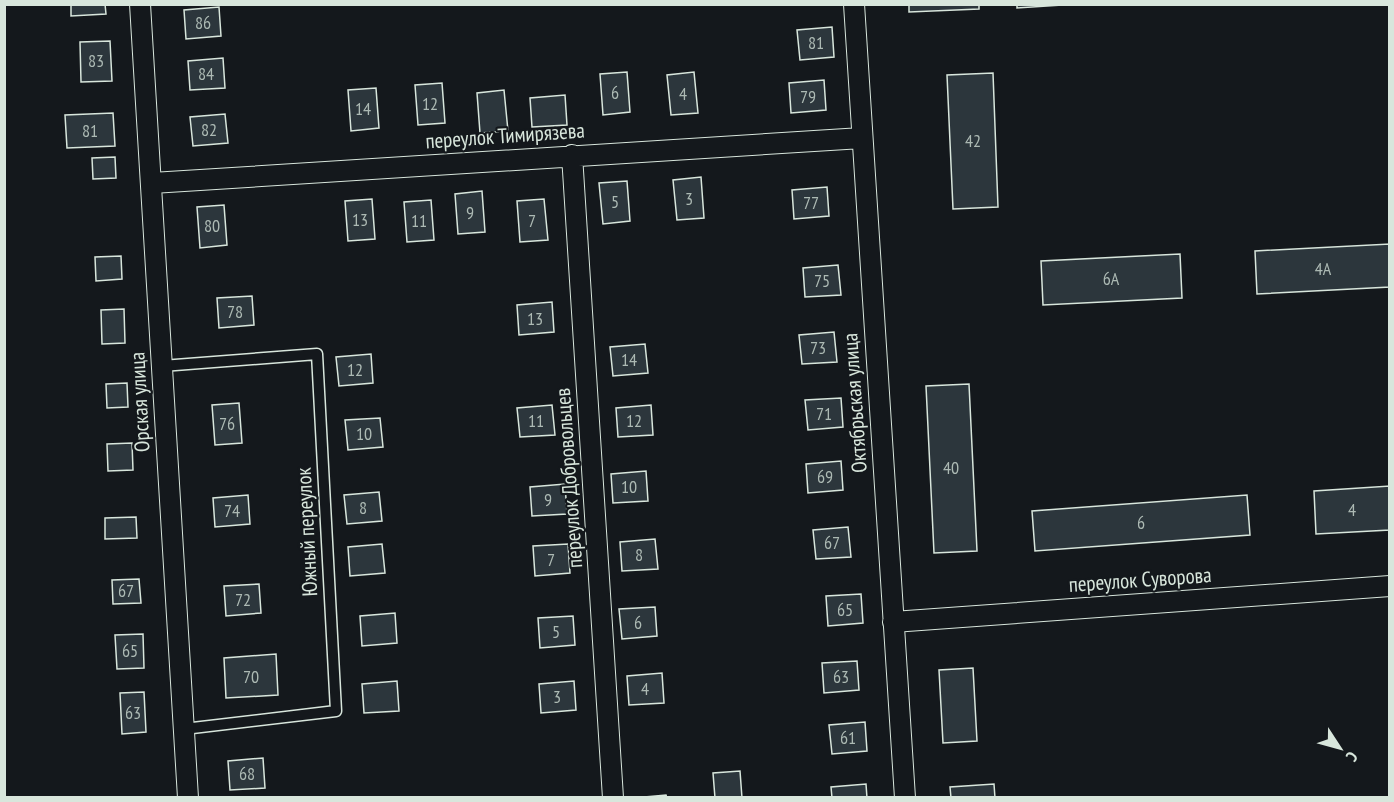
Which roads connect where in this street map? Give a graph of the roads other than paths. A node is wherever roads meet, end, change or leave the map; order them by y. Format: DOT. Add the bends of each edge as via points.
graph roads {
  1 [pos="140,4"];
  2 [pos="854,4"];
  3 [pos="862,138"];
  4 [pos="572,155"];
  5 [pos="152,183"];
  6 [pos="162,366"];
  7 [pos="1389,586"];
  8 [pos="893,622"];
  9 [pos="184,729"];
  10 [pos="188,798"];
  11 [pos="613,798"];
  12 [pos="905,798"];
  1 -- 5 [label="street, Орская улица"];
  2 -- 3 [label="street, Октябрьская улица"];
  3 -- 4 [label="street, переулок Тимирязева"];
  3 -- 8 [label="street, Октябрьская улица"];
  4 -- 5 [label="street, переулок Тимирязева"];
  4 -- 11 [label="street, переулок Добровольцев"];
  5 -- 6 [label="street, Орская улица"];
  6 -- 9 [label="street, Орская улица"];
  6 -- 9 [label="lane, Южный переулок" via="317,354 336,711"];
  7 -- 8 [label="street, переулок Суворова"];
  8 -- 12 [label="street, Октябрьская улица"];
  9 -- 10 [label="street, Орская улица"];
}
